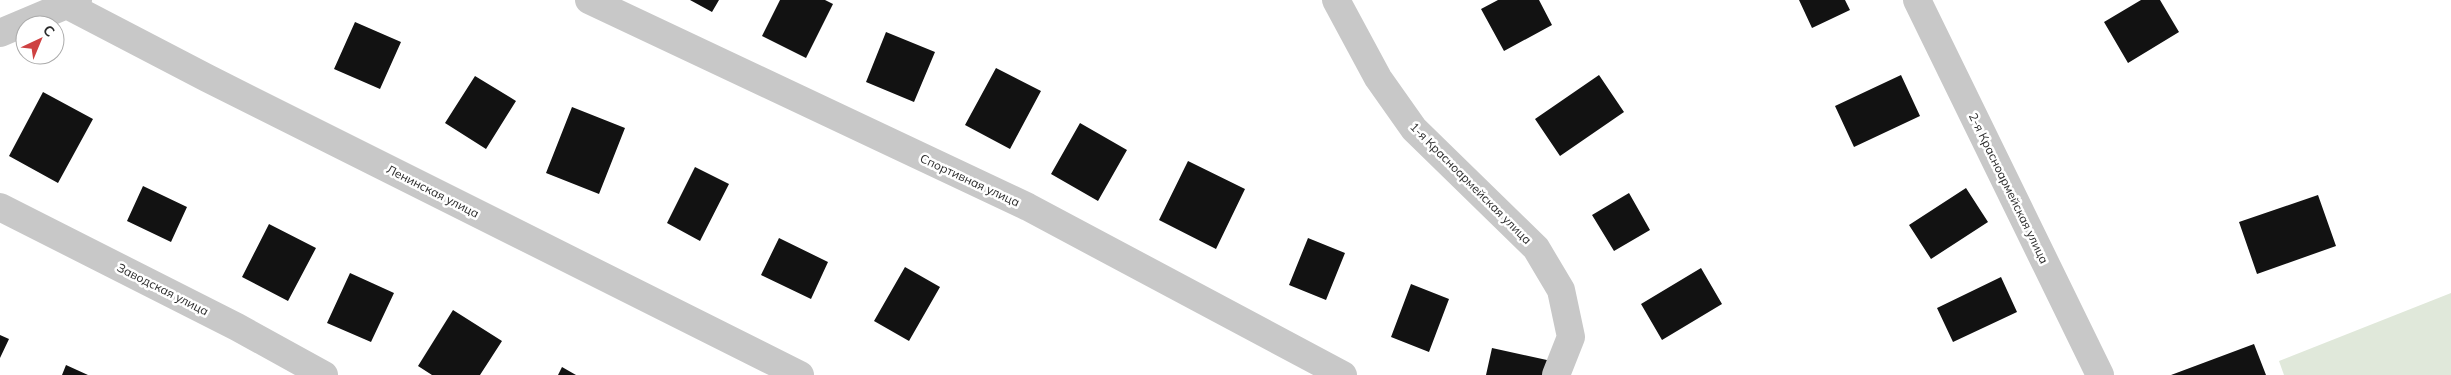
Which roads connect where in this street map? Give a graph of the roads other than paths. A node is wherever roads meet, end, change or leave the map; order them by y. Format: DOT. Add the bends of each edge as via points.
graph roads {
  1 [pos="590,0"];
  2 [pos="1336,0"];
  3 [pos="1917,0"];
  4 [pos="72,3"];
  5 [pos="0,33"];
  6 [pos="0,207"];
  7 [pos="324,375"];
  8 [pos="800,375"];
  9 [pos="1343,375"];
  10 [pos="1556,375"];
  11 [pos="2100,375"];
  1 -- 9 [label="street, Спортивная улица" via="1028,207"];
  2 -- 10 [label="street, 1-я Красноармейская улица" via="1378,78 1414,129 1536,248 1561,290 1571,337"];
  3 -- 11 [label="street, 2-я Красноармейская улица"];
  4 -- 5 [label="street"];
  4 -- 8 [label="street, Ленинская улица" via="216,83"];
  6 -- 7 [label="street, Заводская улица" via="238,327"];
}
